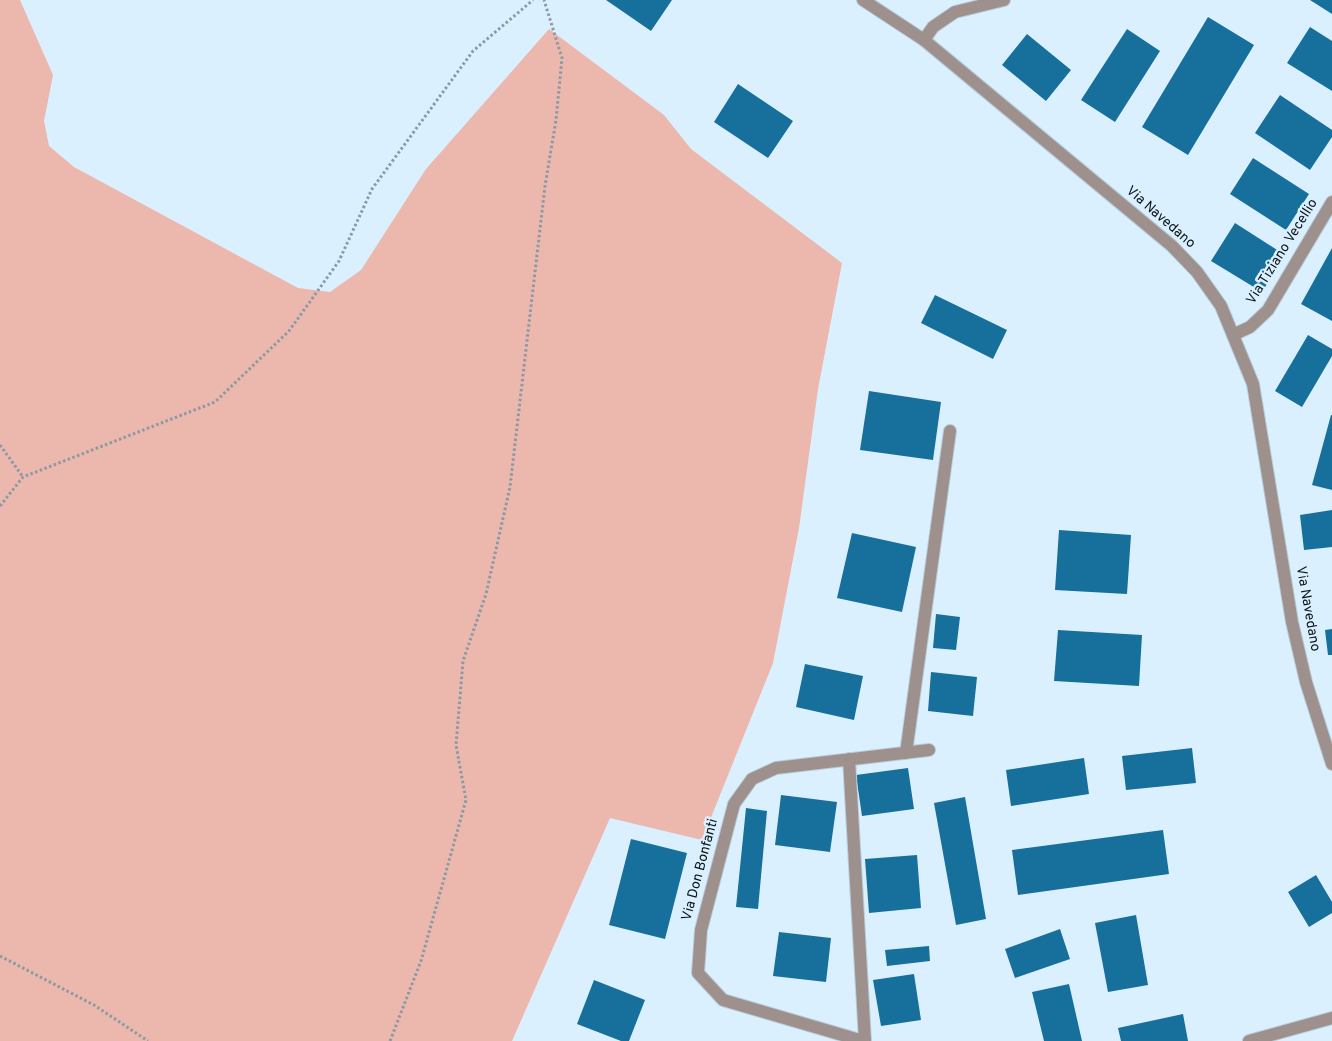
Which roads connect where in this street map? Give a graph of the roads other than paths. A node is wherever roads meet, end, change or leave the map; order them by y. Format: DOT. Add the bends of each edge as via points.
graph roads {
  1 [pos="863,0"];
  2 [pos="1004,0"];
  3 [pos="924,40"];
  4 [pos="1332,202"];
  5 [pos="1234,334"];
  6 [pos="950,431"];
  7 [pos="929,750"];
  8 [pos="906,753"];
  9 [pos="849,759"];
  10 [pos="1332,764"];
  11 [pos="1332,1018"];
  12 [pos="864,1041"];
  13 [pos="1249,1041"];
  1 -- 3 [label="street, Via Navedano"];
  2 -- 3 [label="street" via="955,12 933,27"];
  3 -- 5 [label="street, Via Navedano" via="1172,246 1197,272 1221,306"];
  4 -- 5 [label="street, Via Tiziano Vecellio" via="1268,310 1250,327"];
  5 -- 10 [label="street, Via Navedano" via="1253,384 1292,622 1306,682"];
  6 -- 8 [label="street"];
  7 -- 8 [label="street, Via Don Bonfanti"];
  8 -- 9 [label="street, Via Don Bonfanti"];
  9 -- 12 [label="street"];
  9 -- 12 [label="street, Via Don Bonfanti" via="776,768 752,779 734,804 701,930 698,973 723,1000"];
  11 -- 13 [label="street"];
}
